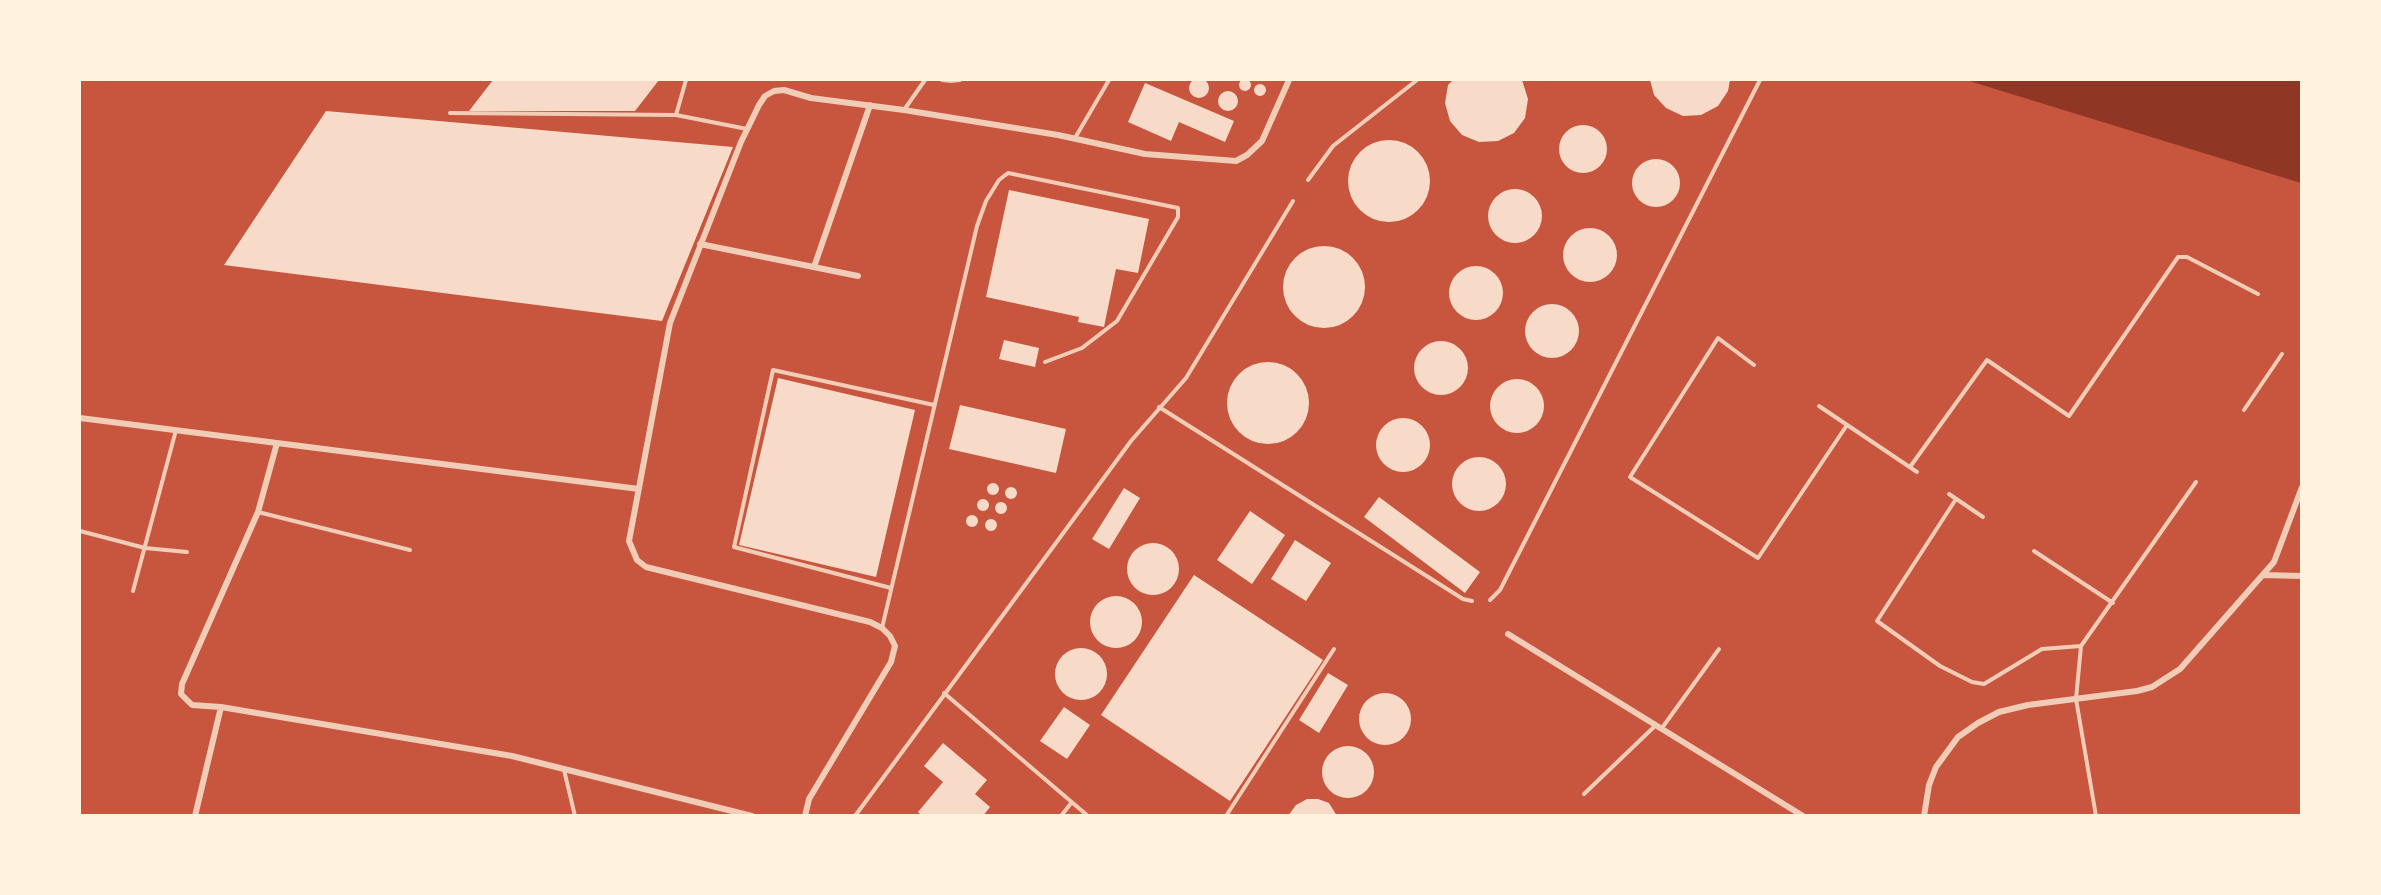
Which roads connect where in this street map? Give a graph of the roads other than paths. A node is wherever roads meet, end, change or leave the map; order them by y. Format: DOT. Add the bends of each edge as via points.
graph roads {
  1 [pos="686,80"];
  2 [pos="924,80"];
  3 [pos="942,80"];
  4 [pos="960,80"];
  5 [pos="1108,80"];
  6 [pos="1289,80"];
  7 [pos="1417,80"];
  8 [pos="1760,80"];
  9 [pos="870,105"];
  10 [pos="904,110"];
  11 [pos="450,113"];
  12 [pos="676,115"];
  13 [pos="747,129"];
  14 [pos="1075,139"];
  15 [pos="1308,180"];
  16 [pos="1293,201"];
  17 [pos="700,244"];
  18 [pos="814,267"];
  19 [pos="858,276"];
  20 [pos="2258,294"];
  21 [pos="2282,354"];
  22 [pos="1045,362"];
  23 [pos="1754,364"];
  24 [pos="934,405"];
  25 [pos="1819,406"];
  26 [pos="1160,407"];
  27 [pos="2244,410"];
  28 [pos="80,418"];
  29 [pos="1847,425"];
  30 [pos="177,430"];
  31 [pos="277,443"];
  32 [pos="1910,467"];
  33 [pos="1917,472"];
  34 [pos="2196,482"];
  35 [pos="2301,487"];
  36 [pos="639,489"];
  37 [pos="1949,494"];
  38 [pos="1956,499"];
  39 [pos="258,512"];
  40 [pos="1983,517"];
  41 [pos="80,531"];
  42 [pos="145,548"];
  43 [pos="410,550"];
  44 [pos="2034,551"];
  45 [pos="187,552"];
  46 [pos="2263,575"];
  47 [pos="2301,576"];
  48 [pos="891,588"];
  49 [pos="133,591"];
  50 [pos="1490,600"];
  51 [pos="1472,601"];
  52 [pos="2113,603"];
  53 [pos="882,628"];
  54 [pos="1508,634"];
  55 [pos="2080,646"];
  56 [pos="1334,649"];
  57 [pos="1719,649"];
  58 [pos="944,693"];
  59 [pos="2076,699"];
  60 [pos="221,707"];
  61 [pos="1659,727"];
  62 [pos="563,768"];
  63 [pos="1584,794"];
  64 [pos="1072,802"];
  65 [pos="195,816"];
  66 [pos="575,816"];
  67 [pos="752,816"];
  68 [pos="806,816"];
  69 [pos="855,816"];
  70 [pos="1061,816"];
  71 [pos="1088,816"];
  72 [pos="1226,816"];
  73 [pos="1803,816"];
  74 [pos="1924,816"];
  75 [pos="2096,816"];
  1 -- 12 [label="lane"];
  2 -- 10 [label="lane"];
  3 -- 4 [label="lane"];
  5 -- 14 [label="lane"];
  6 -- 14 [label="street" via="1262,141 1236,160 1145,154"];
  7 -- 15 [label="lane" via="1333,146"];
  8 -- 50 [label="lane" via="1500,590"];
  9 -- 10 [label="street"];
  9 -- 13 [label="street" via="774,91 765,96"];
  9 -- 18 [label="street"];
  10 -- 14 [label="street"];
  11 -- 12 [label="lane"];
  12 -- 13 [label="lane"];
  13 -- 17 [label="street"];
  16 -- 26 [label="lane" via="1186,378"];
  17 -- 18 [label="street"];
  17 -- 36 [label="street" via="670,323"];
  18 -- 19 [label="street"];
  20 -- 32 [label="lane" via="2187,257 2178,257 2069,416 1987,360"];
  21 -- 27 [label="lane"];
  22 -- 24 [label="lane" via="1082,348 1118,321 1178,217 1178,208 1008,173 999,180 976,226"];
  23 -- 29 [label="lane" via="1718,338 1630,477 1758,558"];
  24 -- 48 [label="lane"];
  24 -- 48 [label="lane" via="773,370 734,547"];
  25 -- 29 [label="lane"];
  26 -- 51 [label="lane" via="1463,599"];
  26 -- 58 [label="lane"];
  28 -- 30 [label="street"];
  29 -- 32 [label="lane"];
  30 -- 31 [label="street"];
  30 -- 42 [label="lane"];
  31 -- 36 [label="street"];
  31 -- 39 [label="street"];
  32 -- 33 [label="lane"];
  34 -- 52 [label="lane"];
  35 -- 46 [label="street" via="2274,562"];
  36 -- 53 [label="street" via="630,541 637,560 646,567"];
  37 -- 38 [label="lane"];
  38 -- 40 [label="lane"];
  38 -- 55 [label="lane" via="1877,621 1940,666 1984,684 2042,649"];
  39 -- 43 [label="lane"];
  39 -- 60 [label="street" via="181,694 192,705"];
  41 -- 42 [label="lane"];
  42 -- 45 [label="lane"];
  42 -- 49 [label="lane"];
  44 -- 52 [label="lane"];
  46 -- 47 [label="street"];
  46 -- 59 [label="street" via="2180,669 2164,680 2137,692"];
  48 -- 53 [label="lane"];
  52 -- 55 [label="lane"];
  53 -- 68 [label="street" via="895,646 891,662 809,799"];
  54 -- 61 [label="street"];
  55 -- 59 [label="lane"];
  56 -- 72 [label="lane"];
  57 -- 61 [label="lane"];
  58 -- 64 [label="lane"];
  58 -- 69 [label="lane"];
  59 -- 74 [label="street" via="1999,712 1958,736 1936,767"];
  59 -- 75 [label="lane"];
  60 -- 62 [label="street"];
  60 -- 65 [label="street"];
  61 -- 63 [label="lane"];
  61 -- 73 [label="street"];
  62 -- 66 [label="lane"];
  62 -- 67 [label="street"];
  64 -- 70 [label="lane"];
  64 -- 71 [label="lane"];
}
